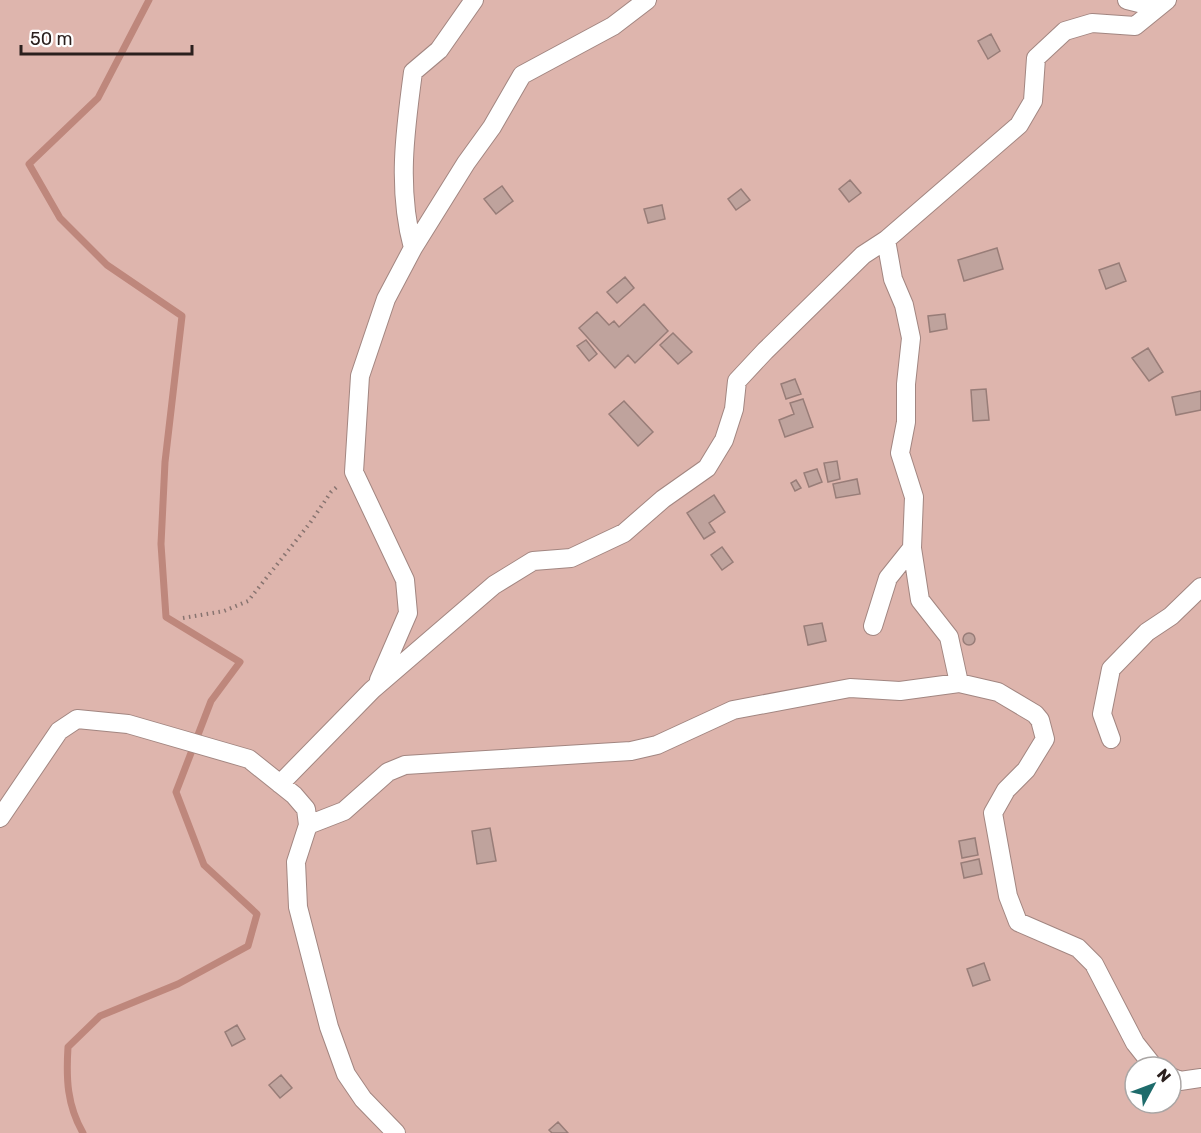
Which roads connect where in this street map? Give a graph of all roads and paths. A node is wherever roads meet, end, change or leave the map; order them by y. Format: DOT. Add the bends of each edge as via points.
graph roads {
  1 [pos="474,0"];
  2 [pos="647,0"];
  3 [pos="1127,0"];
  4 [pos="1152,0"];
  5 [pos="1167,0"];
  6 [pos="886,240"];
  7 [pos="413,248"];
  8 [pos="354,472"];
  9 [pos="912,548"];
  10 [pos="1201,586"];
  11 [pos="183,618"];
  12 [pos="873,626"];
  13 [pos="959,683"];
  14 [pos="372,690"];
  15 [pos="1111,739"];
  16 [pos="280,783"];
  17 [pos="0,818"];
  18 [pos="308,825"];
  19 [pos="1144,1055"];
  20 [pos="1201,1078"];
  21 [pos="1183,1081"];
  22 [pos="396,1133"];
  1 -- 7 [label="street" via="439,50 413,72 402,158"];
  2 -- 7 [label="street" via="613,26 522,75"];
  3 -- 4 [label="street"];
  5 -- 6 [label="street" via="1135,26 1092,23 1065,31 1036,58 1033,100 1019,125"];
  6 -- 9 [label="street" via="910,338 906,422 900,453 914,496"];
  6 -- 14 [label="street" via="864,255 737,381 734,409 724,440 707,468 624,532 571,558 533,561 494,585"];
  7 -- 8 [label="street" via="386,298 360,376"];
  8 -- 11 [label="path" via="331,492 248,601 224,611"];
  8 -- 14 [label="street" via="405,580 408,613 384,672"];
  9 -- 12 [label="street" via="888,578"];
  9 -- 13 [label="street" via="920,600 949,637"];
  10 -- 15 [label="street" via="1111,669 1102,714"];
  13 -- 18 [label="street" via="900,691 850,688 733,710 657,745 631,751 405,765 388,772 344,811"];
  13 -- 19 [label="street" via="998,692 1035,714 1045,739 993,813 1008,896 1018,922 1078,948 1094,964"];
  14 -- 16 [label="street"];
  16 -- 17 [label="street" via="249,759 128,724 77,719 59,731"];
  16 -- 18 [label="street" via="306,809"];
  18 -- 22 [label="street" via="296,862 298,907 333,1044 351,1083"];
  20 -- 21 [label="street"];
}
